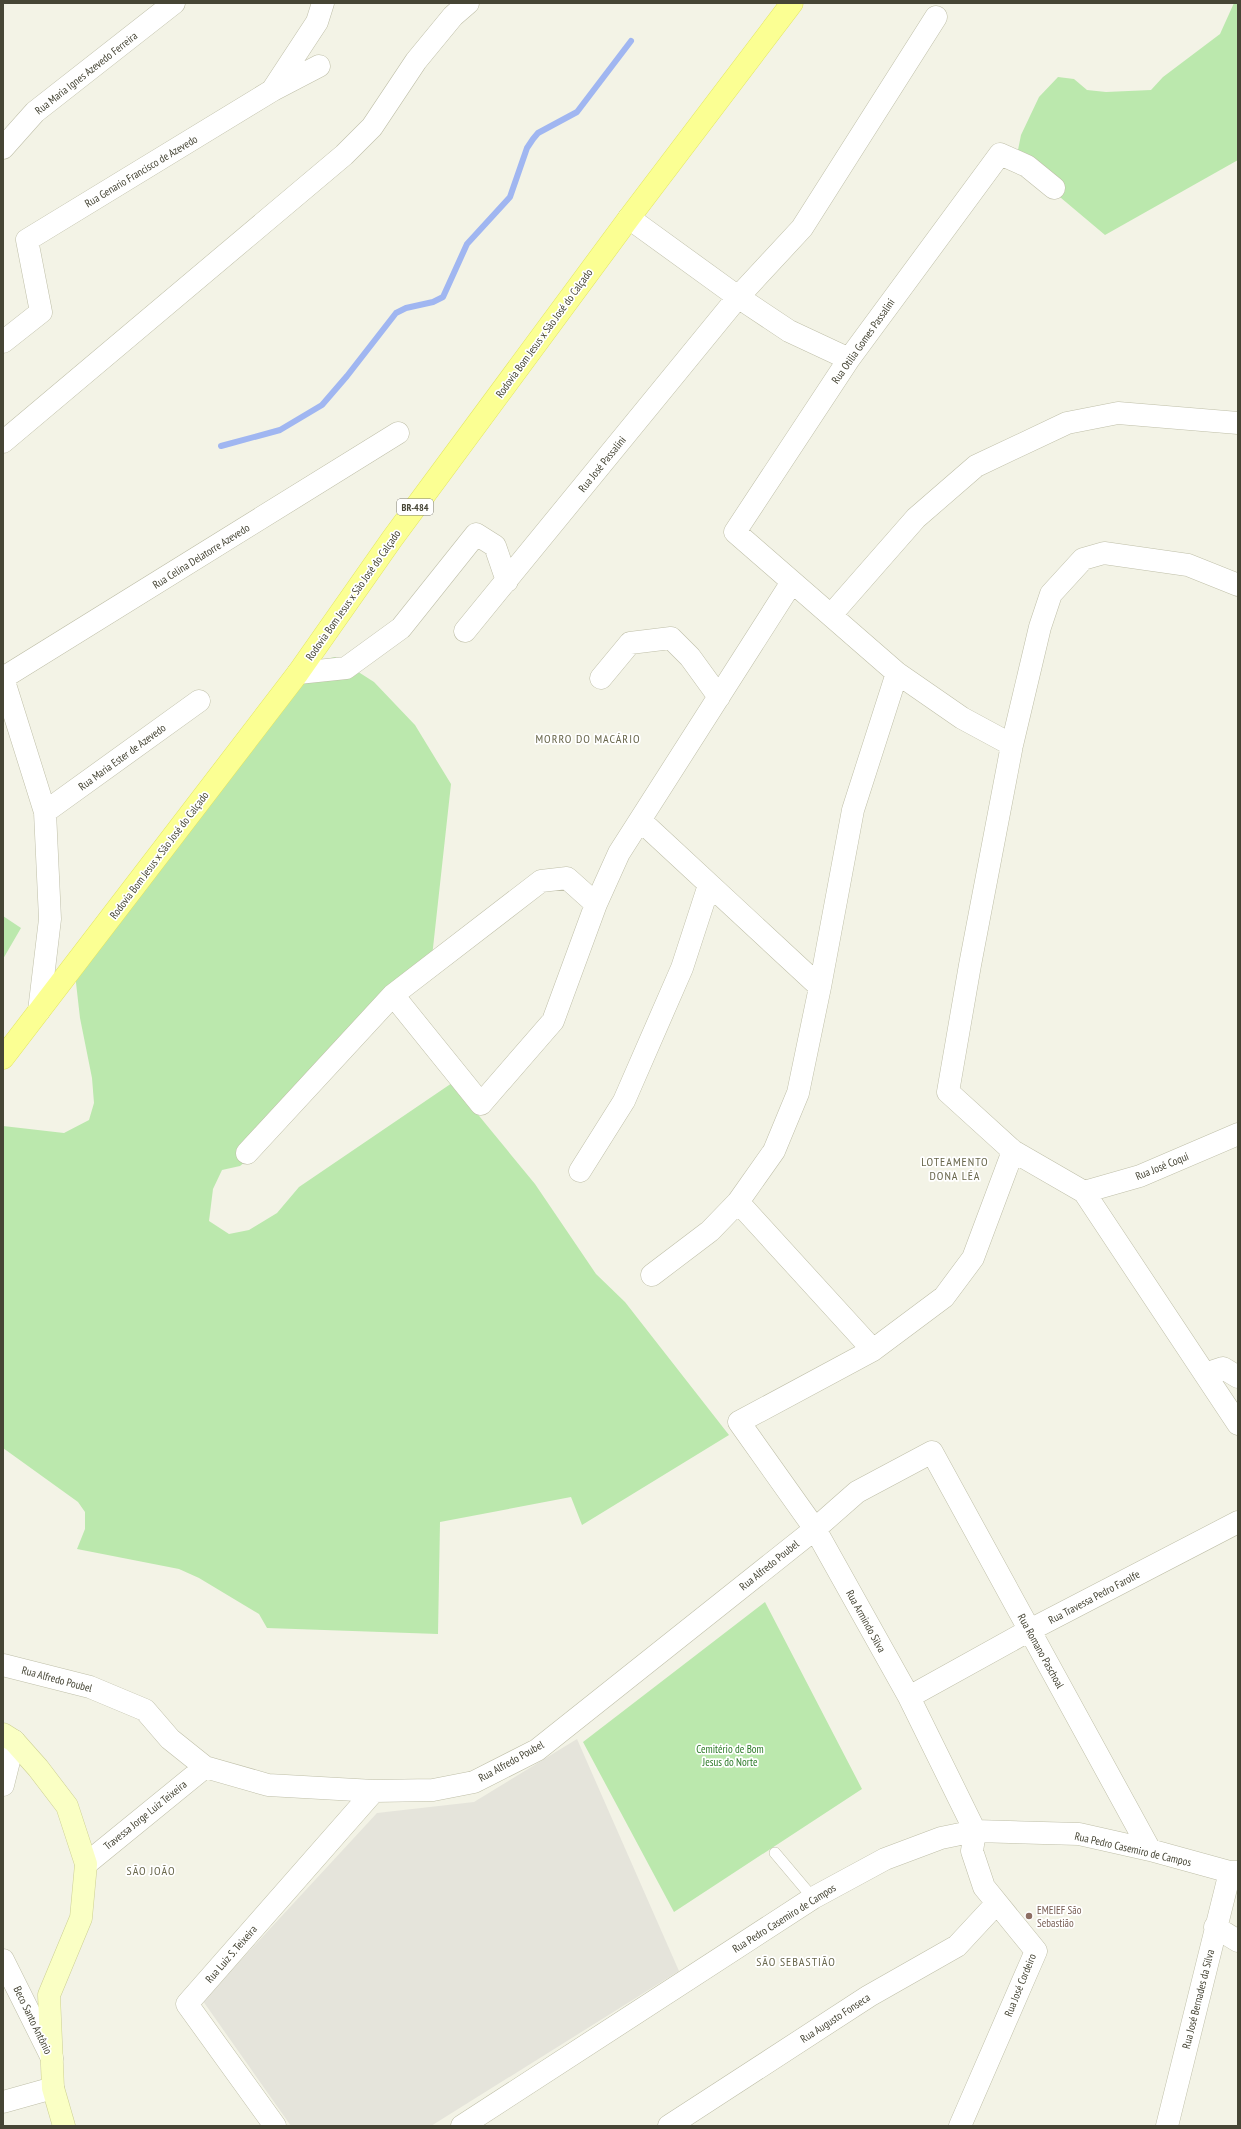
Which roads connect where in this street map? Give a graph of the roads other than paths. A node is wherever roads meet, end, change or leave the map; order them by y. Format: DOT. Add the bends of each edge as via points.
graph roads {
  1 [pos="174,3"];
  2 [pos="323,3"];
  3 [pos="468,3"];
  4 [pos="792,3"];
  5 [pos="936,17"];
  6 [pos="319,66"];
  7 [pos="273,90"];
  8 [pos="3,148"];
  9 [pos="1054,188"];
  10 [pos="629,218"];
  11 [pos="738,297"];
  12 [pos="3,342"];
  13 [pos="849,359"];
  14 [pos="1238,423"];
  15 [pos="398,433"];
  16 [pos="3,442"];
  17 [pos="507,581"];
  18 [pos="792,582"];
  19 [pos="1238,585"];
  20 [pos="830,615"];
  21 [pos="465,631"];
  22 [pos="298,673"];
  23 [pos="897,673"];
  24 [pos="3,678"];
  25 [pos="601,678"];
  26 [pos="720,697"];
  27 [pos="199,701"];
  28 [pos="1012,745"];
  29 [pos="45,812"];
  30 [pos="641,821"];
  31 [pos="709,885"];
  32 [pos="596,904"];
  33 [pos="820,987"];
  34 [pos="393,996"];
  35 [pos="39,1011"];
  36 [pos="3,1058"];
  37 [pos="1238,1134"];
  38 [pos="1013,1152"];
  39 [pos="247,1153"];
  40 [pos="580,1171"];
  41 [pos="1084,1192"];
  42 [pos="738,1202"];
  43 [pos="652,1275"];
  44 [pos="873,1350"];
  45 [pos="1205,1374"];
  46 [pos="1238,1377"];
  47 [pos="1238,1424"];
  48 [pos="932,1452"];
  49 [pos="1238,1522"];
  50 [pos="815,1529"];
  51 [pos="1030,1630"];
  52 [pos="3,1665"];
  53 [pos="909,1697"];
  54 [pos="8,1737"];
  55 [pos="205,1767"];
  56 [pos="3,1785"];
  57 [pos="374,1792"];
  58 [pos="975,1831"];
  59 [pos="1150,1850"];
  60 [pos="775,1853"];
  61 [pos="86,1864"];
  62 [pos="1234,1872"];
  63 [pos="813,1898"];
  64 [pos="996,1904"];
  65 [pos="1215,1927"];
  66 [pos="1238,1941"];
  67 [pos="3,1960"];
  68 [pos="52,2058"];
  69 [pos="53,2088"];
  70 [pos="3,2102"];
  71 [pos="64,2126"];
  72 [pos="275,2126"];
  73 [pos="462,2126"];
  74 [pos="669,2126"];
  75 [pos="960,2126"];
  76 [pos="1167,2126"];
  1 -- 8 [label="street, Rua Maria Ignes Azevedo Ferreira" via="35,112"];
  2 -- 7 [label="street" via="317,22"];
  3 -- 16 [label="street" via="453,16 416,61 372,127 344,156 212,264"];
  4 -- 10 [label="main road, Rodovia Bom Jesus x São José do Calçado / BR-484"];
  5 -- 11 [label="street, Rua José Passalini" via="802,228"];
  6 -- 7 [label="street, Rua Genario Francisco de Azevedo"];
  7 -- 12 [label="street, Rua Genario Francisco de Azevedo" via="27,240 40,312"];
  9 -- 13 [label="street, Rua Otilia Gomes Passalini" via="1027,166 1000,154"];
  10 -- 11 [label="street"];
  10 -- 22 [label="main road, Rodovia Bom Jesus x São José do Calçado / BR-484" via="392,539"];
  11 -- 13 [label="street" via="789,331"];
  11 -- 17 [label="street, Rua José Passalini"];
  13 -- 18 [label="street, Rua Otilia Gomes Passalini" via="735,532"];
  14 -- 20 [label="street" via="1118,413 1067,422 976,466 916,518"];
  15 -- 24 [label="street, Rua Celina Delatorre Azevedo"];
  17 -- 21 [label="street, Rua José Passalini"];
  17 -- 22 [label="street" via="495,546 476,534 401,628 346,668"];
  18 -- 20 [label="street"];
  18 -- 26 [label="street"];
  19 -- 28 [label="street" via="1188,565 1104,553 1083,559 1051,594 1040,627"];
  20 -- 23 [label="street"];
  22 -- 35 [label="main road, Rodovia Bom Jesus x São José do Calçado / BR-484"];
  23 -- 28 [label="street" via="962,718"];
  23 -- 33 [label="street" via="853,810"];
  24 -- 29 [label="street"];
  25 -- 26 [label="street" via="630,644 671,638 690,657"];
  26 -- 30 [label="street"];
  27 -- 29 [label="street, Rua Maria Ester de Azevedo"];
  28 -- 38 [label="street" via="948,1092"];
  29 -- 35 [label="street" via="50,919"];
  30 -- 31 [label="street"];
  30 -- 32 [label="street" via="619,853"];
  31 -- 33 [label="street"];
  31 -- 40 [label="street" via="682,968 624,1101"];
  32 -- 34 [label="street" via="567,878 541,881"];
  32 -- 34 [label="street" via="553,1021 481,1104"];
  33 -- 42 [label="street" via="798,1093 774,1151"];
  34 -- 39 [label="street"];
  35 -- 36 [label="main road, BR-484"];
  37 -- 41 [label="street, Rua José Coqui" via="1140,1176"];
  38 -- 41 [label="street"];
  38 -- 44 [label="street" via="973,1258 944,1297"];
  41 -- 45 [label="street"];
  42 -- 43 [label="street" via="710,1231"];
  42 -- 44 [label="street"];
  44 -- 50 [label="street, Rua Armindo Silva" via="739,1422"];
  45 -- 46 [label="street" via="1223,1368"];
  45 -- 47 [label="street"];
  48 -- 50 [label="street, Rua Alfredo Poubel" via="857,1492"];
  48 -- 51 [label="street, Rua Romano Paschoal"];
  49 -- 51 [label="street, Rua Travessa Pedro Farolfe"];
  50 -- 53 [label="street, Rua Armindo Silva"];
  50 -- 57 [label="street, Rua Alfredo Poubel" via="537,1750 474,1782 433,1790"];
  51 -- 53 [label="street, Rua Travessa Pedro Farolfe"];
  51 -- 59 [label="street, Rua Romano Paschoal"];
  52 -- 55 [label="street, Rua Alfredo Poubel" via="90,1687 145,1710 170,1739"];
  53 -- 58 [label="street, Rua Armindo Silva"];
  54 -- 56 [label="street"];
  54 -- 61 [label="street" via="38,1768 67,1806"];
  55 -- 57 [label="street, Rua Alfredo Poubel" via="268,1785"];
  55 -- 61 [label="street, Travessa Jorge Luiz Teixeira"];
  57 -- 72 [label="street, Rua Luiz S. Teixeira" via="187,2004"];
  58 -- 59 [label="street, Rua Pedro Casemiro de Campos" via="1079,1834"];
  58 -- 63 [label="street, Rua Pedro Casemiro de Campos" via="941,1838 885,1859"];
  58 -- 64 [label="street, Rua José Cordeiro" via="972,1851 984,1887"];
  59 -- 62 [label="street, Rua Pedro Casemiro de Campos"];
  60 -- 63 [label="lane"];
  61 -- 68 [label="street" via="82,1918 49,1995"];
  62 -- 65 [label="street, Rua José Bernades da Silva"];
  63 -- 73 [label="street, Rua Pedro Casemiro de Campos"];
  64 -- 74 [label="street, Rua Augusto Fonseca" via="957,1946 869,1996"];
  64 -- 75 [label="street, Rua José Cordeiro" via="1036,1951"];
  65 -- 66 [label="street"];
  65 -- 76 [label="street, Rua José Bernades da Silva"];
  67 -- 68 [label="street, Beco Santo Antônio"];
  68 -- 69 [label="street"];
  69 -- 70 [label="street"];
  69 -- 71 [label="street"];
}
